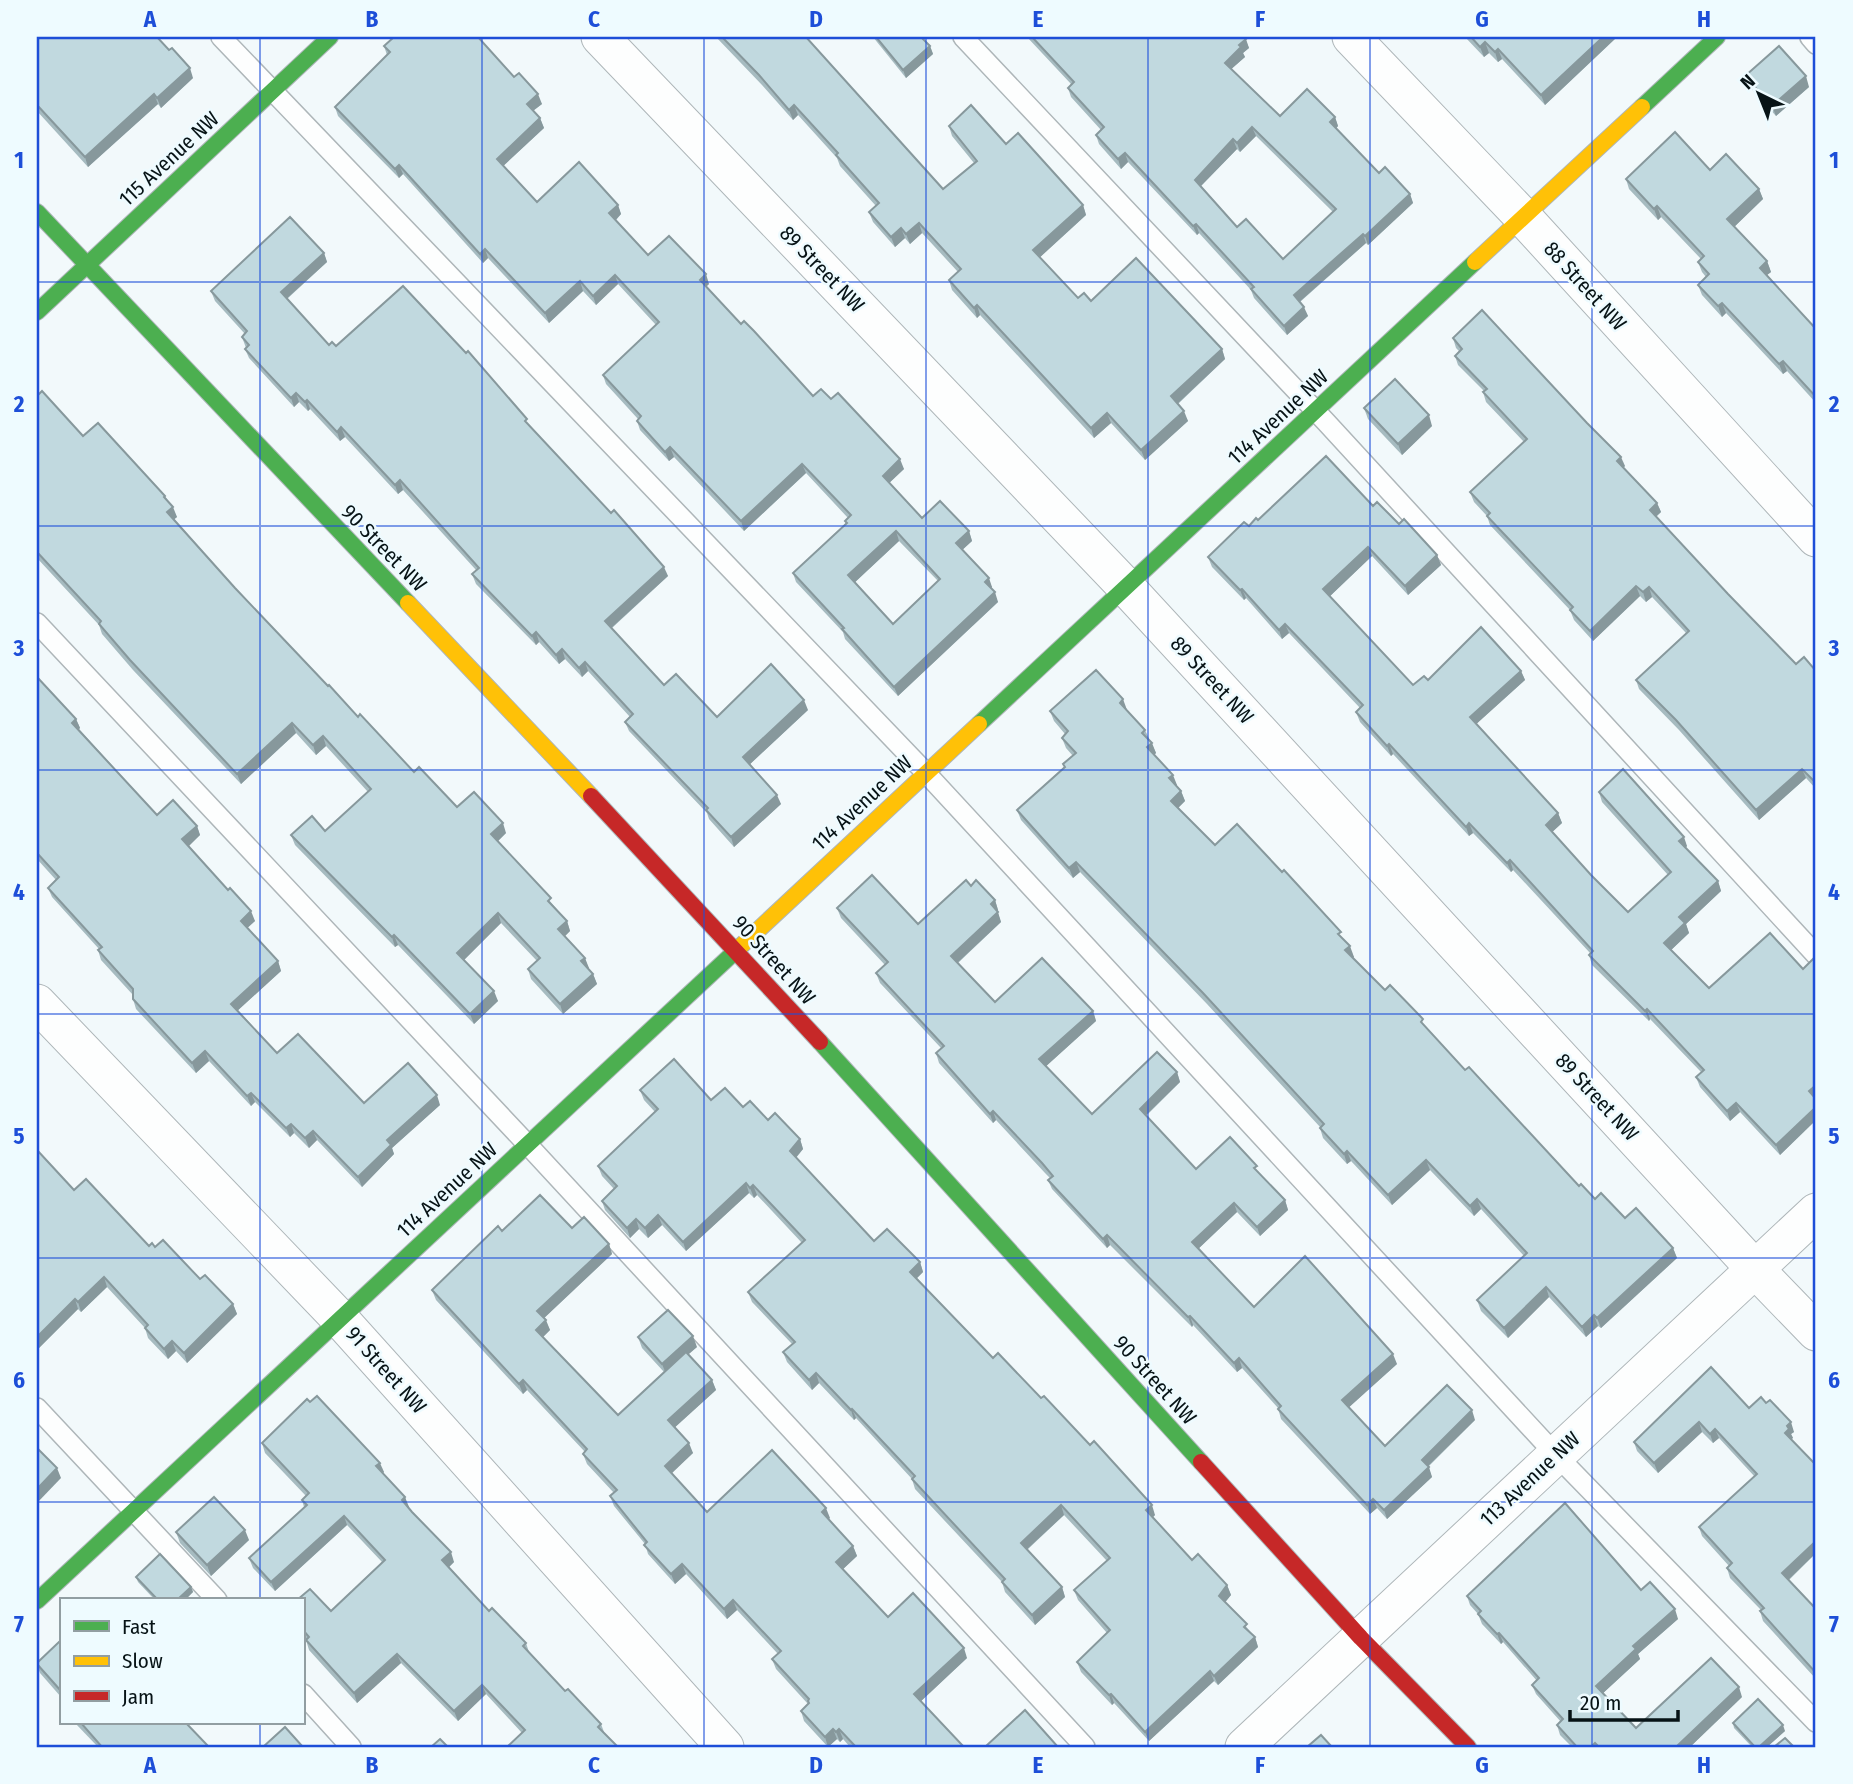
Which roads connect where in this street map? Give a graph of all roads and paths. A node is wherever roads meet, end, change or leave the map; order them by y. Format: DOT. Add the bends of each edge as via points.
graph roads {
  1 [pos="222,37"];
  2 [pos="330,37"];
  3 [pos="600,37"];
  4 [pos="963,37"];
  5 [pos="1351,37"];
  6 [pos="1717,37"];
  7 [pos="1810,37"];
  8 [pos="1816,44"];
  9 [pos="272,91"];
  10 [pos="37,212"];
  11 [pos="1523,217"];
  12 [pos="86,265"];
  13 [pos="37,312"];
  14 [pos="1315,411"];
  15 [pos="1816,538"];
  16 [pos="1126,587"];
  17 [pos="37,623"];
  18 [pos="926,773"];
  19 [pos="736,949"];
  20 [pos="1816,955"];
  21 [pos="37,1003"];
  22 [pos="527,1144"];
  23 [pos="1816,1212"];
  24 [pos="1755,1269"];
  25 [pos="340,1319"];
  26 [pos="1816,1332"];
  27 [pos="37,1408"];
  28 [pos="1556,1455"];
  29 [pos="134,1510"];
  30 [pos="215,1598"];
  31 [pos="37,1601"];
  32 [pos="1361,1638"];
  33 [pos="304,1695"];
  34 [pos="1816,1722"];
  35 [pos="351,1747"];
  36 [pos="725,1747"];
  37 [pos="1085,1747"];
  38 [pos="1244,1747"];
  39 [pos="1468,1747"];
  1 -- 9 [label="lane"];
  2 -- 9 [label="street, 115 Avenue NW"];
  3 -- 16 [label="street, 89 Street NW"];
  4 -- 14 [label="lane"];
  5 -- 11 [label="street, 88 Street NW"];
  6 -- 11 [label="street, 114 Avenue NW"];
  7 -- 8 [label="lane"];
  9 -- 12 [label="street, 115 Avenue NW"];
  9 -- 18 [label="lane"];
  10 -- 12 [label="street, 90 Street NW"];
  11 -- 14 [label="street, 114 Avenue NW"];
  11 -- 15 [label="street, 88 Street NW"];
  12 -- 13 [label="street, 115 Avenue NW"];
  12 -- 19 [label="street, 90 Street NW"];
  14 -- 16 [label="street, 114 Avenue NW"];
  14 -- 20 [label="lane"];
  16 -- 18 [label="street, 114 Avenue NW"];
  16 -- 24 [label="street, 89 Street NW"];
  17 -- 22 [label="lane"];
  18 -- 19 [label="street, 114 Avenue NW"];
  18 -- 28 [label="lane"];
  19 -- 22 [label="street, 114 Avenue NW"];
  19 -- 32 [label="street, 90 Street NW"];
  21 -- 25 [label="street, 91 Street NW"];
  22 -- 25 [label="street, 114 Avenue NW"];
  22 -- 37 [label="lane"];
  23 -- 24 [label="street, 113 Avenue NW"];
  24 -- 26 [label="street, 89 Street NW"];
  24 -- 28 [label="street, 113 Avenue NW"];
  25 -- 29 [label="street, 114 Avenue NW"];
  25 -- 36 [label="street, 91 Street NW"];
  27 -- 29 [label="lane"];
  28 -- 32 [label="street, 113 Avenue NW"];
  28 -- 34 [label="lane"];
  29 -- 30 [label="lane"];
  29 -- 31 [label="street, 114 Avenue NW"];
  32 -- 38 [label="street, 113 Avenue NW"];
  32 -- 39 [label="street, 90 Street NW"];
  33 -- 35 [label="lane"];
}
